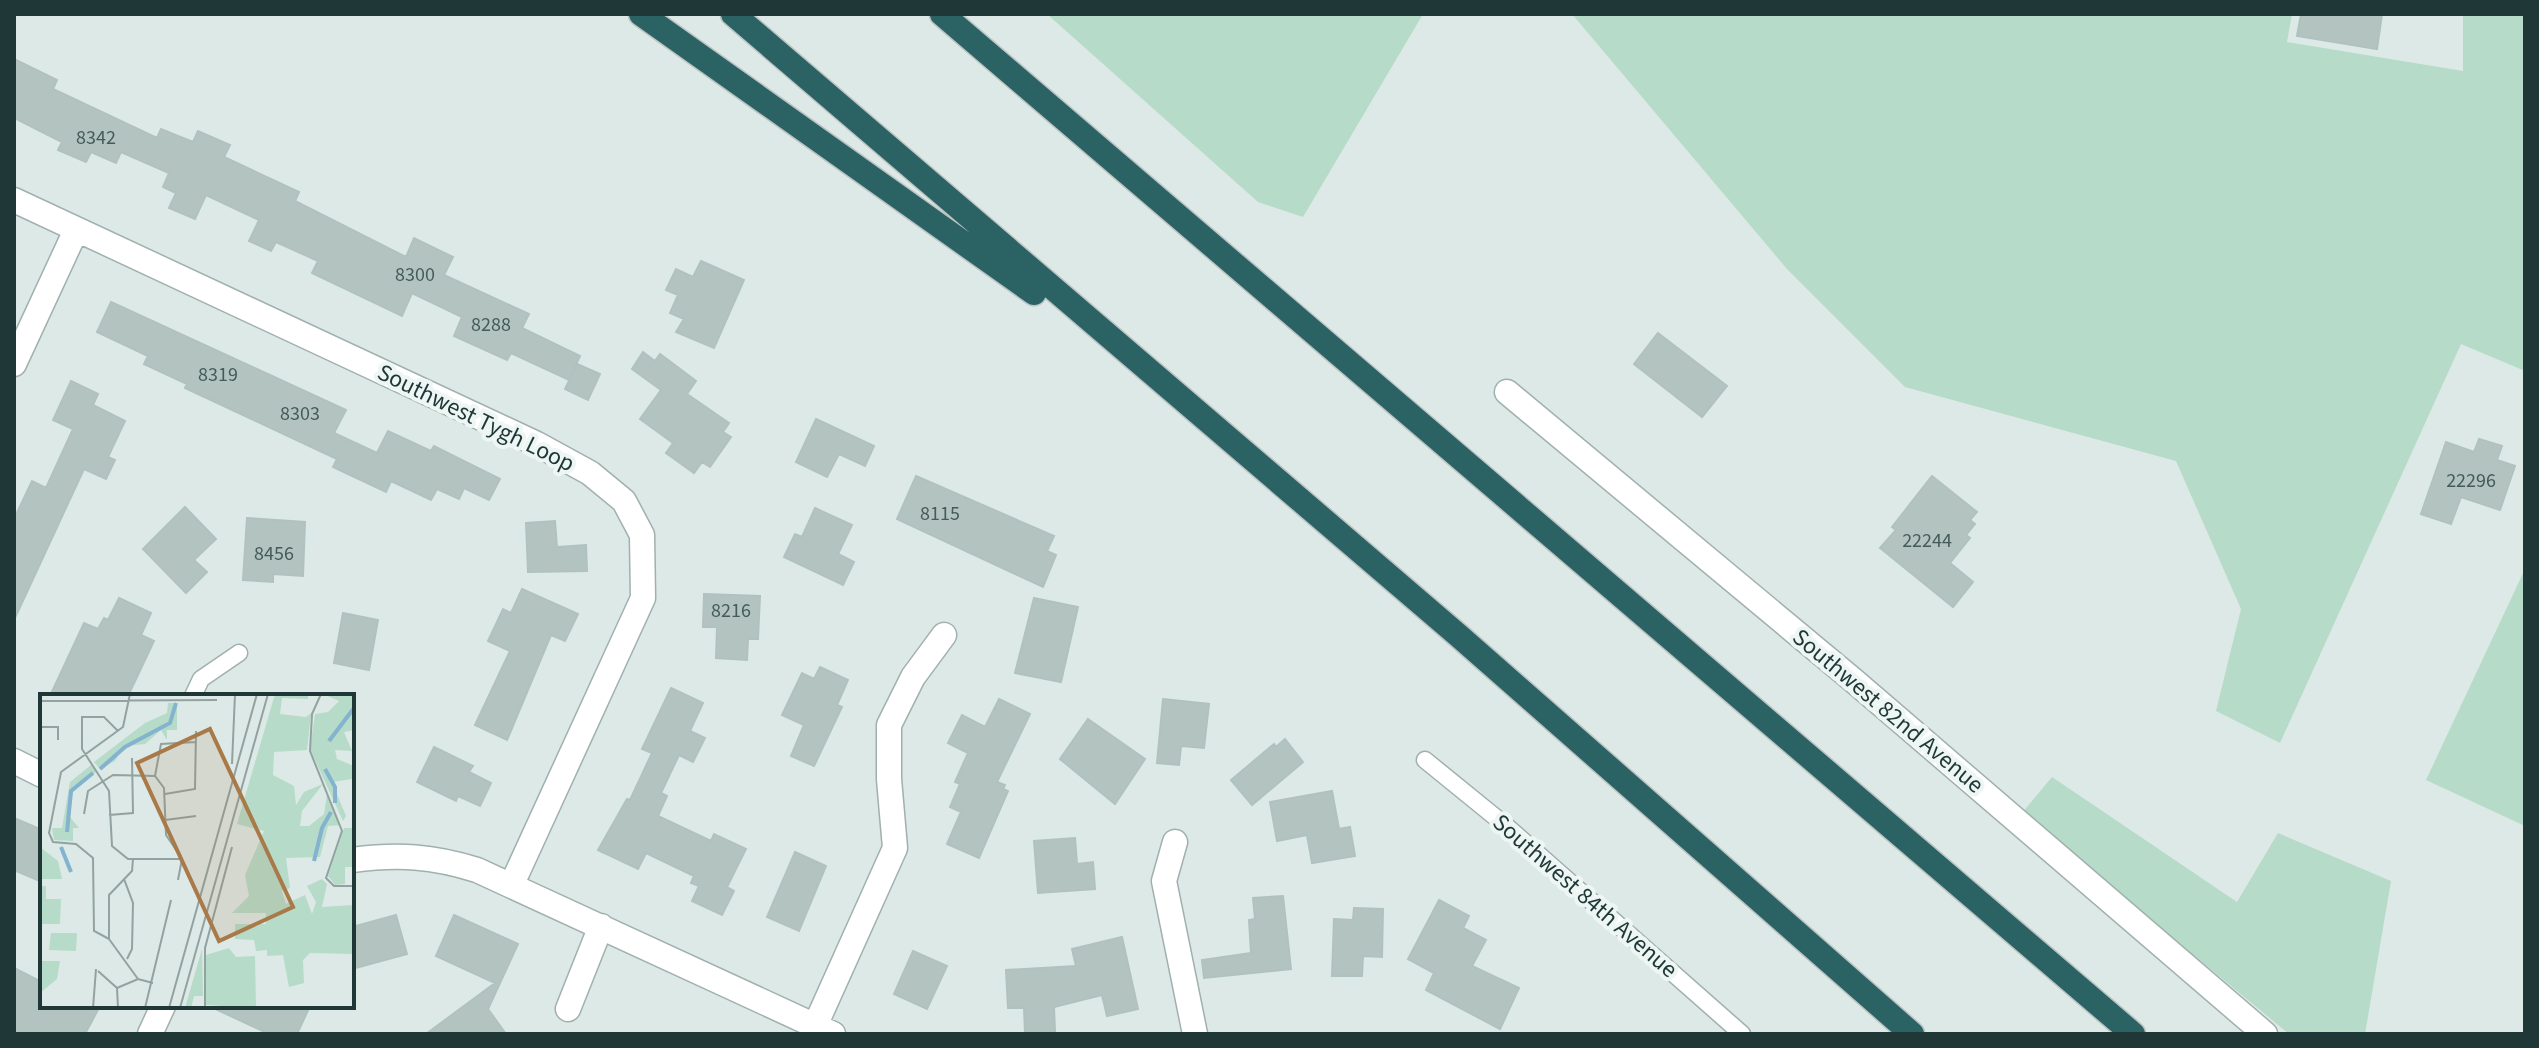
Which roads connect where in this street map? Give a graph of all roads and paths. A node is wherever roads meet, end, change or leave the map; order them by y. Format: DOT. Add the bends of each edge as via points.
graph roads {
  1 [pos="641,14"];
  2 [pos="733,14"];
  3 [pos="942,14"];
  4 [pos="14,200"];
  5 [pos="76,230"];
  6 [pos="14,364"];
  7 [pos="1150,375"];
  8 [pos="1507,392"];
  9 [pos="944,635"];
  10 [pos="239,653"];
  11 [pos="194,694"];
  12 [pos="1425,760"];
  13 [pos="14,761"];
  14 [pos="40,774"];
  15 [pos="1175,842"];
  16 [pos="354,860"];
  17 [pos="512,884"];
  18 [pos="601,926"];
  19 [pos="162,1008"];
  20 [pos="568,1009"];
  21 [pos="824,1030"];
  22 [pos="150,1034"];
  23 [pos="1195,1034"];
  24 [pos="1742,1034"];
  25 [pos="1912,1034"];
  26 [pos="2133,1034"];
  27 [pos="2265,1034"];
  1 -- 7 [label="highway"];
  2 -- 7 [label="highway"];
  3 -- 26 [label="highway"];
  4 -- 5 [label="street, Southwest Tygh Loop"];
  5 -- 6 [label="street"];
  5 -- 17 [label="street, Southwest Tygh Loop" via="537,444 590,473 624,501 642,535 643,598"];
  7 -- 25 [label="highway" via="1459,636"];
  8 -- 27 [label="street, Southwest 82nd Avenue"];
  9 -- 21 [label="street" via="913,677 889,725 895,848"];
  10 -- 11 [label="lane" via="201,679"];
  12 -- 24 [label="lane, Southwest 84th Avenue"];
  13 -- 14 [label="street"];
  15 -- 23 [label="street" via="1164,881"];
  16 -- 17 [label="street" via="436,857"];
  17 -- 18 [label="street"];
  18 -- 20 [label="street"];
  18 -- 21 [label="street"];
  19 -- 22 [label="street"];
}
